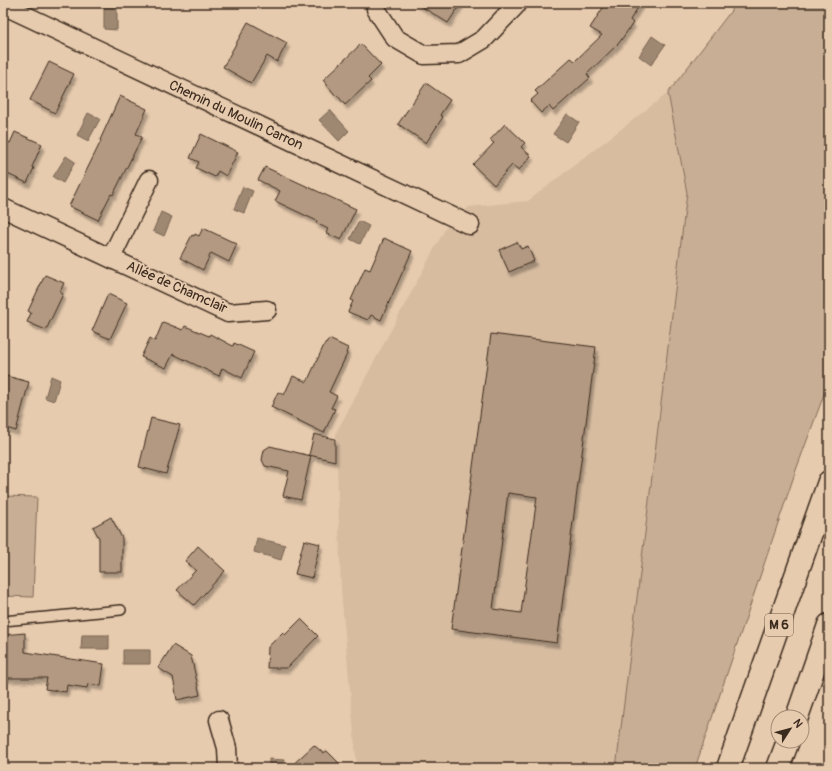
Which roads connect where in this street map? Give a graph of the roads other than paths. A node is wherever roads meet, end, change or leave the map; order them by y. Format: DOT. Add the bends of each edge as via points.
graph roads {
  1 [pos="376,3"];
  2 [pos="518,3"];
  3 [pos="3,5"];
  4 [pos="149,180"];
  5 [pos="3,208"];
  6 [pos="470,225"];
  7 [pos="111,258"];
  8 [pos="267,310"];
  9 [pos="829,482"];
  10 [pos="121,610"];
  11 [pos="3,620"];
  12 [pos="829,625"];
  13 [pos="800,709"];
  14 [pos="219,720"];
  15 [pos="785,749"];
  16 [pos="228,768"];
  17 [pos="728,768"];
  18 [pos="778,768"];
  1 -- 2 [label="street" via="376,8 395,38 424,55 459,54 484,38"];
  3 -- 6 [label="street, Chemin du Moulin Carron"];
  4 -- 7 [label="street, Allée de Chamclair"];
  5 -- 7 [label="street, Allée de Chamclair"];
  7 -- 8 [label="street, Allée de Chamclair" via="228,313"];
  9 -- 17 [label="highway, M 6"];
  10 -- 11 [label="lane"];
  12 -- 13 [label="highway"];
  14 -- 16 [label="street" via="227,748"];
  15 -- 18 [label="highway"];
}
